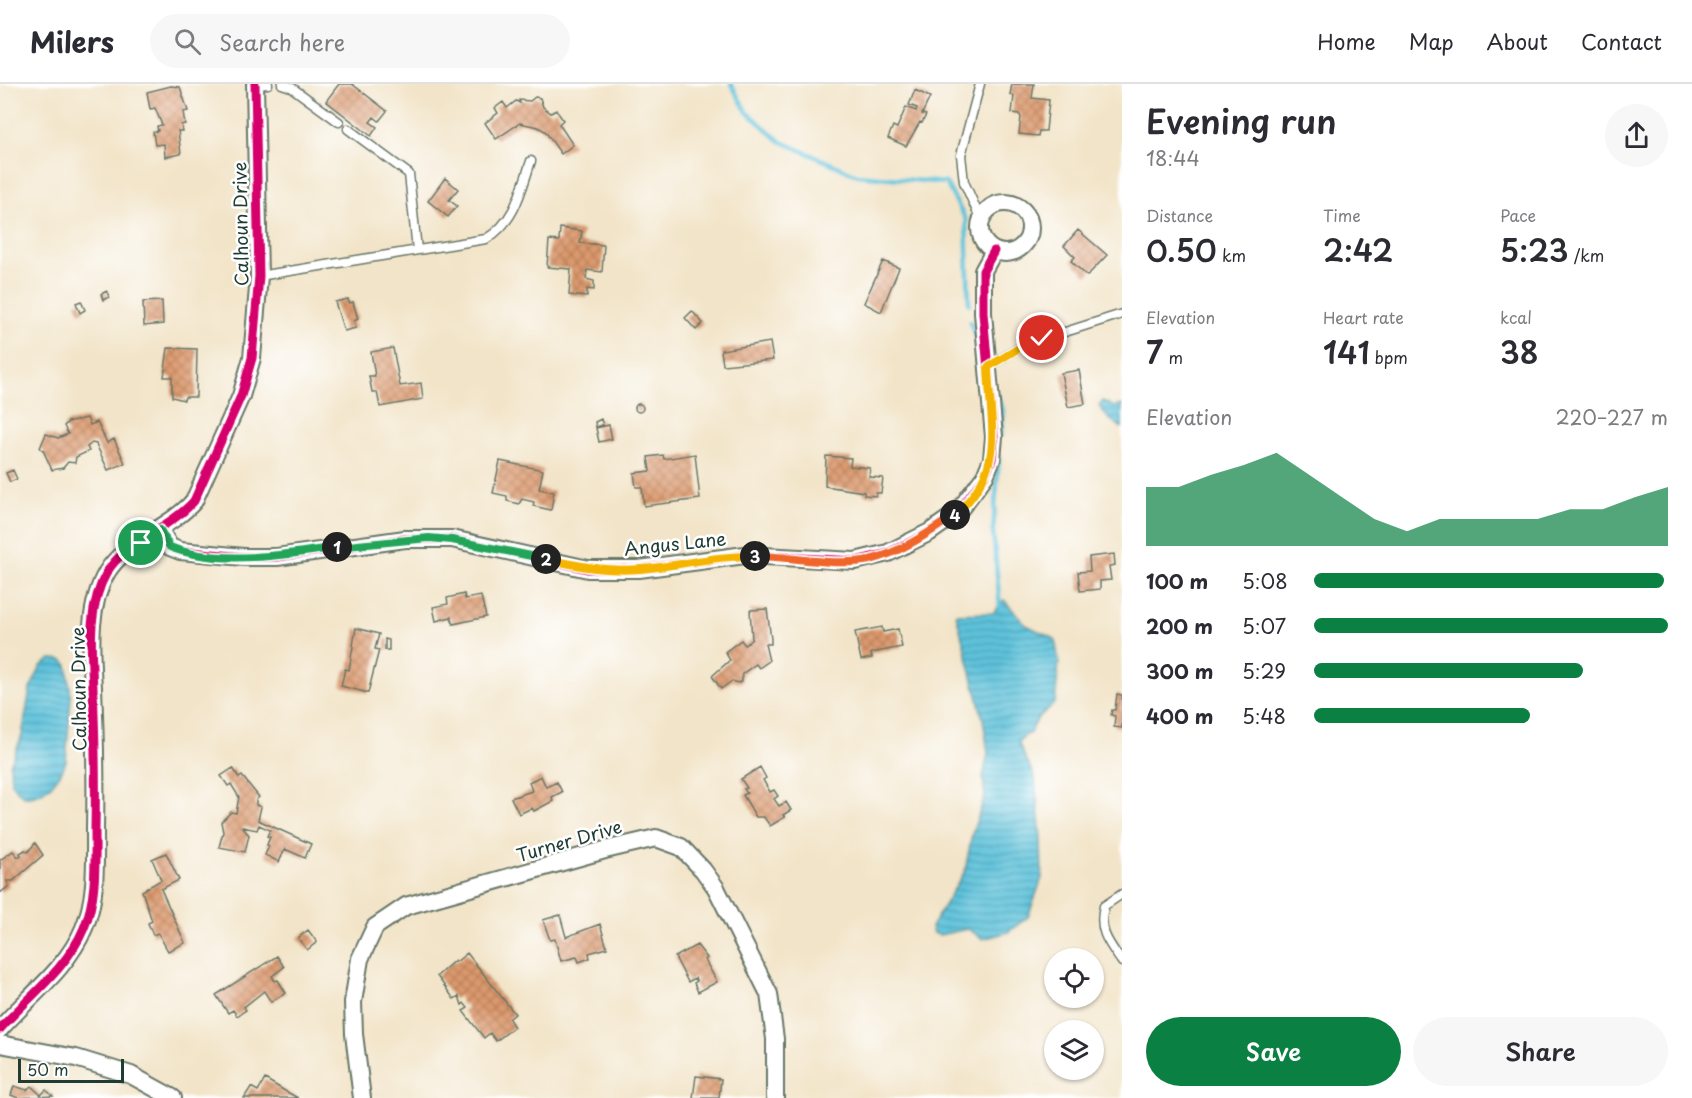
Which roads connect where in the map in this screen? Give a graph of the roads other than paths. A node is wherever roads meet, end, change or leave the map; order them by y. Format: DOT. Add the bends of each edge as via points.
graph roads {
  1 [pos="255,84"];
  2 [pos="268,84"];
  3 [pos="282,84"];
  4 [pos="980,84"];
  5 [pos="339,122"];
  6 [pos="348,129"];
  7 [pos="531,161"];
  8 [pos="981,220"];
  9 [pos="417,250"];
  10 [pos="994,251"];
  11 [pos="259,276"];
  12 [pos="1122,314"];
  13 [pos="988,367"];
  14 [pos="160,530"];
  15 [pos="1122,894"];
  16 [pos="1122,962"];
  17 [pos="0,1029"];
  18 [pos="0,1044"];
  19 [pos="172,1098"];
  20 [pos="362,1098"];
  21 [pos="775,1098"];
  1 -- 2 [label="lane"];
  1 -- 11 [label="street, Calhoun Drive"];
  3 -- 5 [label="lane"];
  4 -- 8 [label="lane" via="961,155 964,182"];
  6 -- 9 [label="lane" via="409,174"];
  7 -- 9 [label="lane" via="513,214 495,233 486,239"];
  8 -- 10 [label="street" via="982,238"];
  8 -- 10 [label="street" via="986,212 1005,203 1021,208 1029,219 1029,239 1022,248 1010,254"];
  9 -- 11 [label="lane"];
  10 -- 13 [label="street, Angus Lane" via="983,271"];
  11 -- 14 [label="street, Calhoun Drive" via="252,358 241,396 194,501"];
  12 -- 13 [label="lane" via="1024,345"];
  13 -- 14 [label="street, Angus Lane" via="994,437 985,476 957,513 930,532 871,559 745,555 639,569 588,569 472,543 429,538 277,556 244,556 180,551 170,547"];
  14 -- 17 [label="street, Calhoun Drive" via="119,556 107,572 94,604 95,882 85,928 28,1003"];
  15 -- 16 [label="lane" via="1104,906 1100,920 1102,933"];
  18 -- 19 [label="street" via="76,1058 120,1071"];
  20 -- 21 [label="street, Turner Drive" via="353,1002 360,959 375,927 406,906 656,838 681,847 703,870 716,888 768,993 775,1039"];
}
